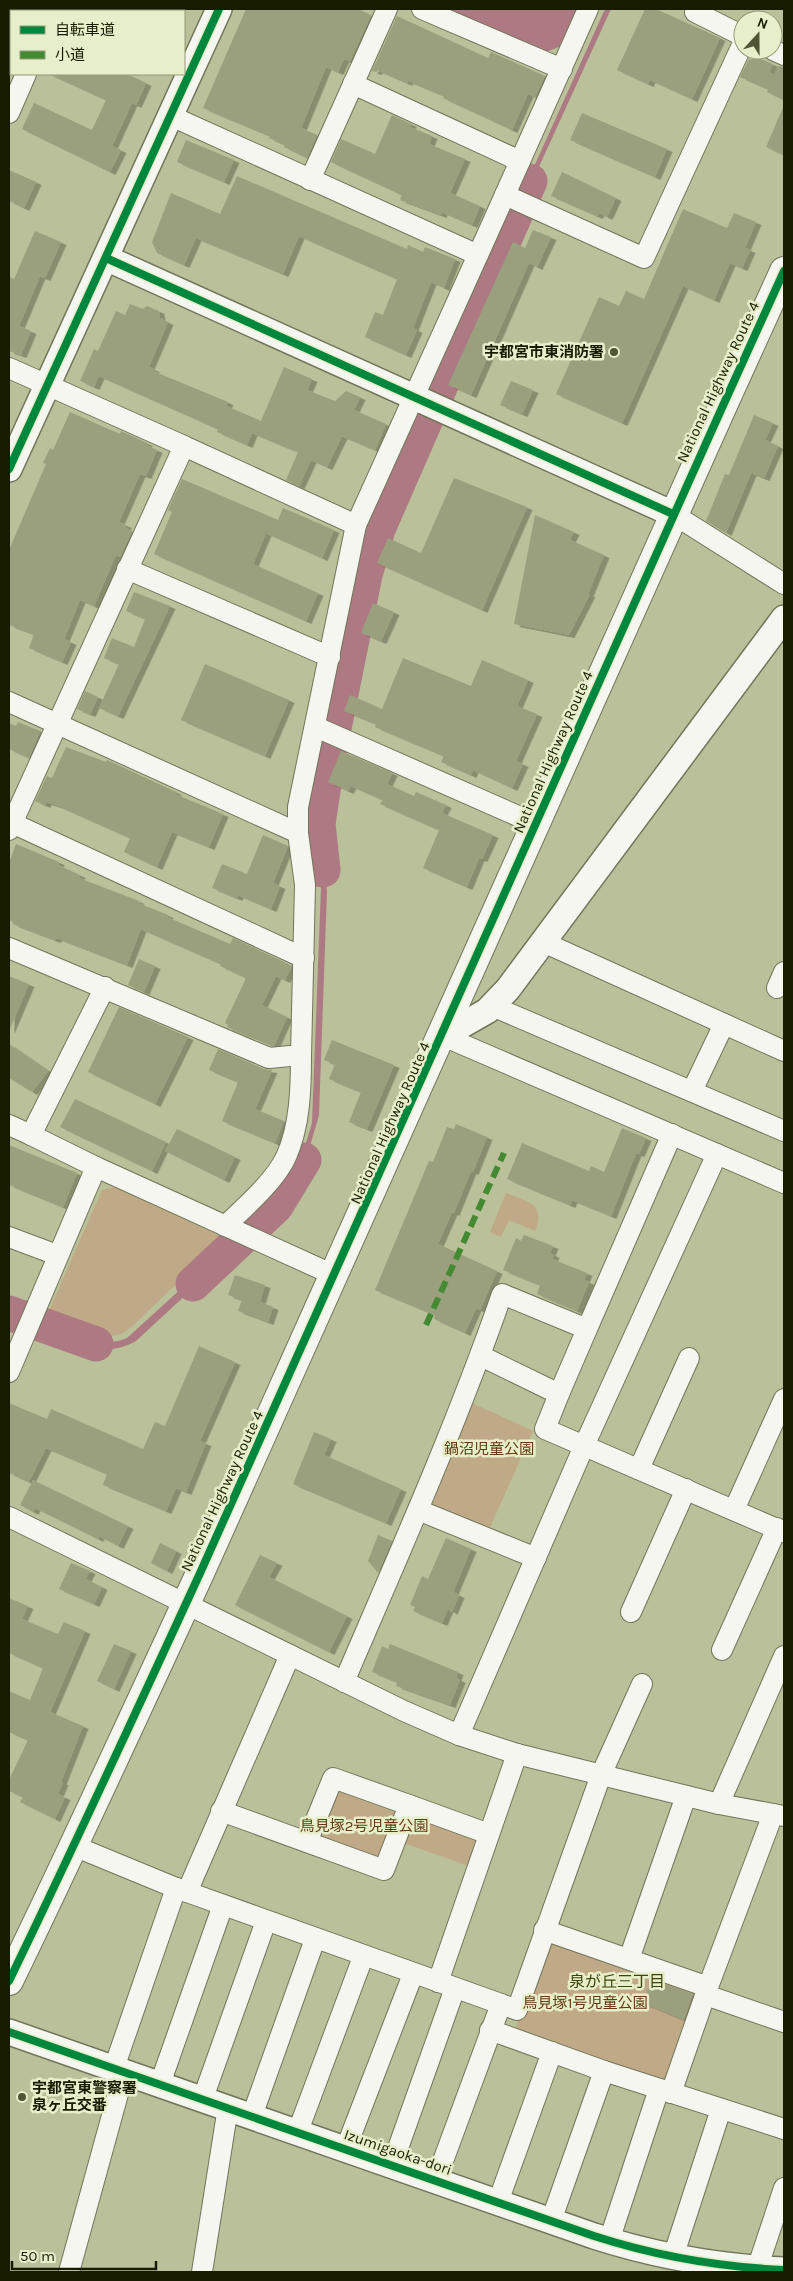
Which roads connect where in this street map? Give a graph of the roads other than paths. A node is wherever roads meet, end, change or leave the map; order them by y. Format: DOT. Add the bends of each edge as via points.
graph roads {
  1 [pos="219,9"];
  2 [pos="387,9"];
  3 [pos="422,9"];
  4 [pos="588,9"];
  5 [pos="693,10"];
  6 [pos="733,31"];
  7 [pos="735,60"];
  8 [pos="562,68"];
  9 [pos="26,75"];
  10 [pos="353,84"];
  11 [pos="9,112"];
  12 [pos="171,116"];
  13 [pos="520,162"];
  14 [pos="310,180"];
  15 [pos="505,195"];
  16 [pos="478,255"];
  17 [pos="106,258"];
  18 [pos="784,270"];
  19 [pos="9,368"];
  20 [pos="47,383"];
  21 [pos="414,397"];
  22 [pos="184,446"];
  23 [pos="9,468"];
  24 [pos="673,514"];
  25 [pos="356,525"];
  26 [pos="128,570"];
  27 [pos="784,584"];
  28 [pos="784,618"];
  29 [pos="330,657"];
  30 [pos="9,702"];
  31 [pos="57,724"];
  32 [pos="316,727"];
  33 [pos="536,824"];
  34 [pos="10,827"];
  35 [pos="298,833"];
  36 [pos="543,942"];
  37 [pos="9,948"];
  38 [pos="304,958"];
  39 [pos="105,987"];
  40 [pos="492,1006"];
  41 [pos="724,1024"];
  42 [pos="443,1036"];
  43 [pos="784,1051"];
  44 [pos="301,1055"];
  45 [pos="692,1091"];
  46 [pos="9,1126"];
  47 [pos="784,1131"];
  48 [pos="672,1134"];
  49 [pos="31,1135"];
  50 [pos="717,1154"];
  51 [pos="96,1167"];
  52 [pos="784,1183"];
  53 [pos="225,1226"];
  54 [pos="9,1237"];
  55 [pos="57,1255"];
  56 [pos="336,1276"];
  57 [pos="587,1329"];
  58 [pos="481,1356"];
  59 [pos="689,1358"];
  60 [pos="9,1372"];
  61 [pos="559,1394"];
  62 [pos="784,1399"];
  63 [pos="584,1446"];
  64 [pos="639,1469"];
  65 [pos="686,1489"];
  66 [pos="418,1510"];
  67 [pos="734,1510"];
  68 [pos="9,1517"];
  69 [pos="780,1530"];
  70 [pos="536,1558"];
  71 [pos="186,1602"];
  72 [pos="631,1612"];
  73 [pos="722,1650"];
  74 [pos="290,1654"];
  75 [pos="784,1656"];
  76 [pos="344,1682"];
  77 [pos="642,1684"];
  78 [pos="459,1735"];
  79 [pos="517,1754"];
  80 [pos="601,1775"];
  81 [pos="686,1796"];
  82 [pos="719,1804"];
  83 [pos="409,1805"];
  84 [pos="221,1811"];
  85 [pos="779,1815"];
  86 [pos="489,1834"];
  87 [pos="307,1842"];
  88 [pos="74,1846"];
  89 [pos="182,1890"];
  90 [pos="222,1905"];
  91 [pos="266,1921"];
  92 [pos="544,1930"];
  93 [pos="315,1939"];
  94 [pos="364,1956"];
  95 [pos="629,1959"];
  96 [pos="413,1974"];
  97 [pos="9,1981"];
  98 [pos="446,1985"];
  99 [pos="707,1991"];
  100 [pos="501,2004"];
  101 [pos="784,2022"];
  102 [pos="490,2030"];
  103 [pos="9,2032"];
  104 [pos="552,2052"];
  105 [pos="119,2070"];
  106 [pos="604,2071"];
  107 [pos="160,2084"];
  108 [pos="665,2091"];
  109 [pos="203,2098"];
  110 [pos="228,2107"];
  111 [pos="721,2109"];
  112 [pos="252,2116"];
  113 [pos="784,2130"];
  114 [pos="298,2131"];
  115 [pos="346,2148"];
  116 [pos="392,2164"];
  117 [pos="436,2180"];
  118 [pos="784,2188"];
  119 [pos="498,2202"];
  120 [pos="552,2221"];
  121 [pos="609,2241"];
  122 [pos="673,2257"];
  123 [pos="757,2269"];
  124 [pos="784,2270"];
  125 [pos="69,2272"];
  126 [pos="202,2272"];
  1 -- 12 [label="street"];
  2 -- 10 [label="street"];
  3 -- 8 [label="street"];
  4 -- 8 [label="street"];
  5 -- 6 [label="street"];
  7 -- 15 [label="street" via="644,258"];
  8 -- 13 [label="street"];
  9 -- 11 [label="street"];
  10 -- 13 [label="street"];
  10 -- 14 [label="street"];
  12 -- 14 [label="street"];
  12 -- 17 [label="street"];
  13 -- 15 [label="street"];
  14 -- 16 [label="street"];
  15 -- 16 [label="street"];
  16 -- 21 [label="street"];
  17 -- 20 [label="street"];
  17 -- 21 [label="street"];
  18 -- 24 [label="highway, National Highway Route 4"];
  19 -- 20 [label="street"];
  20 -- 22 [label="street"];
  20 -- 23 [label="street"];
  21 -- 24 [label="street"];
  21 -- 25 [label="street"];
  22 -- 25 [label="street"];
  22 -- 26 [label="street"];
  24 -- 27 [label="street"];
  24 -- 33 [label="highway, National Highway Route 4"];
  25 -- 29 [label="street"];
  26 -- 29 [label="street"];
  26 -- 31 [label="street"];
  28 -- 36 [label="street"];
  29 -- 32 [label="street"];
  30 -- 31 [label="street"];
  31 -- 34 [label="street"];
  31 -- 35 [label="street"];
  32 -- 33 [label="street"];
  32 -- 35 [label="street" via="298,807"];
  33 -- 42 [label="highway, National Highway Route 4"];
  34 -- 38 [label="street"];
  35 -- 38 [label="street" via="306,885"];
  36 -- 40 [label="street"];
  36 -- 41 [label="street"];
  37 -- 39 [label="street"];
  38 -- 44 [label="street"];
  39 -- 44 [label="street" via="269,1058"];
  39 -- 49 [label="street"];
  40 -- 42 [label="street"];
  40 -- 45 [label="street"];
  41 -- 43 [label="street"];
  41 -- 45 [label="street"];
  42 -- 48 [label="street"];
  42 -- 56 [label="highway, National Highway Route 4"];
  44 -- 53 [label="street" via="297,1116 286,1158 264,1188"];
  45 -- 47 [label="street"];
  46 -- 49 [label="street"];
  48 -- 50 [label="street"];
  48 -- 57 [label="street"];
  49 -- 51 [label="street"];
  50 -- 52 [label="street"];
  50 -- 63 [label="street"];
  51 -- 53 [label="street"];
  51 -- 55 [label="street"];
  53 -- 56 [label="street"];
  54 -- 55 [label="street"];
  55 -- 60 [label="street"];
  56 -- 71 [label="highway, National Highway Route 4"];
  57 -- 58 [label="street" via="502,1294"];
  57 -- 61 [label="street"];
  58 -- 61 [label="street"];
  58 -- 66 [label="street"];
  59 -- 64 [label="street"];
  61 -- 63 [label="street" via="545,1429"];
  62 -- 67 [label="street"];
  63 -- 64 [label="street"];
  63 -- 70 [label="street"];
  64 -- 65 [label="street"];
  65 -- 67 [label="street"];
  65 -- 72 [label="street"];
  66 -- 70 [label="street"];
  66 -- 76 [label="street"];
  67 -- 69 [label="street"];
  68 -- 71 [label="street"];
  69 -- 73 [label="street"];
  70 -- 78 [label="street"];
  71 -- 74 [label="street"];
  71 -- 88 [label="highway, National Highway Route 4"];
  74 -- 76 [label="street"];
  74 -- 84 [label="street"];
  75 -- 82 [label="street"];
  76 -- 78 [label="street"];
  77 -- 80 [label="street"];
  78 -- 79 [label="street"];
  79 -- 80 [label="street"];
  79 -- 86 [label="street"];
  80 -- 81 [label="street"];
  80 -- 92 [label="street"];
  81 -- 82 [label="street"];
  81 -- 95 [label="street"];
  82 -- 85 [label="street"];
  83 -- 86 [label="street"];
  83 -- 87 [label="street" via="333,1778"];
  83 -- 87 [label="street" via="384,1870"];
  84 -- 87 [label="street"];
  84 -- 89 [label="street"];
  85 -- 99 [label="street"];
  86 -- 98 [label="street"];
  88 -- 89 [label="street"];
  88 -- 97 [label="highway, National Highway Route 4"];
  89 -- 90 [label="street"];
  89 -- 105 [label="street"];
  90 -- 91 [label="street"];
  90 -- 107 [label="street"];
  91 -- 93 [label="street"];
  91 -- 109 [label="street"];
  92 -- 95 [label="street"];
  92 -- 100 [label="street" via="517,2010"];
  93 -- 94 [label="street"];
  93 -- 112 [label="street"];
  94 -- 96 [label="street"];
  94 -- 114 [label="street"];
  95 -- 99 [label="street"];
  96 -- 98 [label="street"];
  96 -- 115 [label="street"];
  98 -- 100 [label="street"];
  98 -- 116 [label="street"];
  99 -- 101 [label="street"];
  99 -- 108 [label="street"];
  100 -- 102 [label="street"];
  102 -- 104 [label="street"];
  102 -- 117 [label="street"];
  103 -- 105 [label="street, Izumigaoka-dori"];
  104 -- 106 [label="street"];
  104 -- 119 [label="street"];
  105 -- 107 [label="street, Izumigaoka-dori"];
  105 -- 125 [label="street"];
  106 -- 108 [label="street"];
  106 -- 120 [label="street"];
  107 -- 109 [label="street, Izumigaoka-dori"];
  108 -- 111 [label="street"];
  108 -- 121 [label="street"];
  109 -- 110 [label="street, Izumigaoka-dori"];
  110 -- 112 [label="street, Izumigaoka-dori"];
  110 -- 126 [label="street"];
  111 -- 113 [label="street"];
  111 -- 122 [label="street"];
  112 -- 114 [label="street, Izumigaoka-dori"];
  114 -- 115 [label="street, Izumigaoka-dori"];
  115 -- 116 [label="street, Izumigaoka-dori"];
  116 -- 117 [label="street, Izumigaoka-dori"];
  117 -- 119 [label="street, Izumigaoka-dori"];
  118 -- 123 [label="street"];
  119 -- 120 [label="street, Izumigaoka-dori"];
  120 -- 121 [label="street, Izumigaoka-dori"];
  121 -- 122 [label="street, Izumigaoka-dori"];
  122 -- 123 [label="street, Izumigaoka-dori"];
  123 -- 124 [label="street, Izumigaoka-dori"];
}
